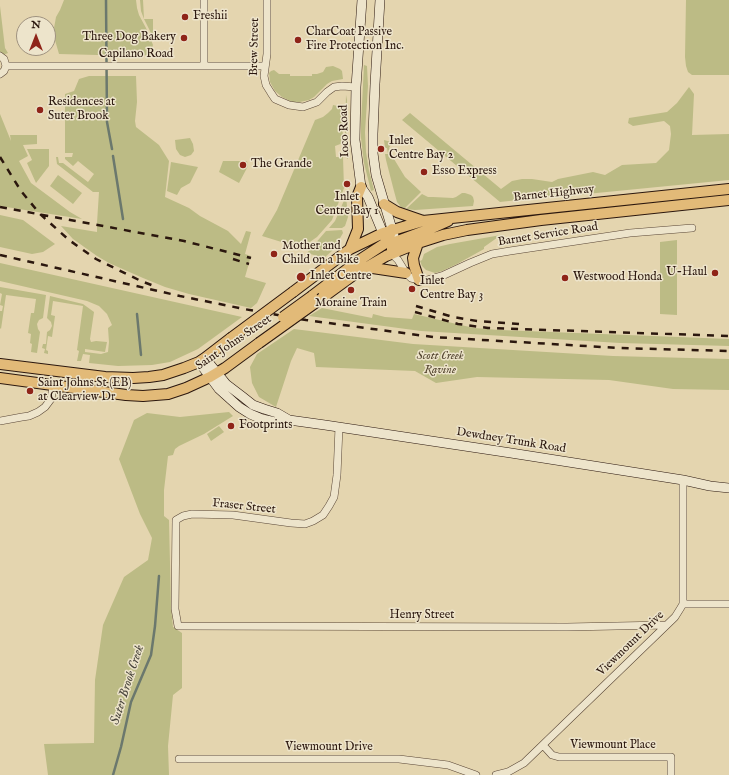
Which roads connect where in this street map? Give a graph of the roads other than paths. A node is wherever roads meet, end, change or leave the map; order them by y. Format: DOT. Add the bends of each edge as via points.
graph roads {
  1 [pos="204,0"];
  2 [pos="267,0"];
  3 [pos="380,0"];
  4 [pos="361,1"];
  5 [pos="0,56"];
  6 [pos="6,66"];
  7 [pos="204,66"];
  8 [pos="265,66"];
  9 [pos="0,74"];
  10 [pos="356,88"];
  11 [pos="361,187"];
  12 [pos="729,189"];
  13 [pos="729,200"];
  14 [pos="384,204"];
  15 [pos="455,217"];
  16 [pos="423,221"];
  17 [pos="692,228"];
  18 [pos="418,243"];
  19 [pos="392,244"];
  20 [pos="350,249"];
  21 [pos="366,267"];
  22 [pos="406,273"];
  23 [pos="419,280"];
  24 [pos="317,297"];
  25 [pos="202,360"];
  26 [pos="0,364"];
  27 [pos="214,375"];
  28 [pos="0,378"];
  29 [pos="53,386"];
  30 [pos="0,421"];
  31 [pos="339,427"];
  32 [pos="683,480"];
  33 [pos="729,488"];
  34 [pos="683,604"];
  35 [pos="729,604"];
  36 [pos="666,625"];
  37 [pos="178,626"];
  38 [pos="543,745"];
  39 [pos="180,759"];
  40 [pos="476,775"];
  41 [pos="496,775"];
  42 [pos="671,775"];
  1 -- 7 [label="street"];
  2 -- 8 [label="street, Brew Street"];
  3 -- 14 [label="main road" via="373,140 375,165"];
  4 -- 10 [label="main road, Ioco Road"];
  5 -- 6 [label="street"];
  6 -- 7 [label="street, Capilano Road"];
  6 -- 9 [label="street"];
  7 -- 8 [label="street, Capilano Road"];
  8 -- 10 [label="street, Brew Street" via="266,85 275,99 289,106 310,105 334,87"];
  10 -- 11 [label="main road, Ioco Road" via="355,140"];
  11 -- 19 [label="main road, Ioco Road"];
  11 -- 20 [label="main road" via="357,197 358,229"];
  12 -- 15 [label="main road, Barnet Highway"];
  13 -- 18 [label="main road, Barnet Highway" via="467,230"];
  14 -- 16 [label="main road" via="397,212"];
  14 -- 19 [label="main road"];
  15 -- 16 [label="main road, Barnet Highway"];
  15 -- 19 [label="main road"];
  16 -- 19 [label="main road, Barnet Highway"];
  17 -- 23 [label="street, Barnet Service Road" via="630,233 492,254 444,276"];
  18 -- 19 [label="main road, Barnet Highway"];
  18 -- 23 [label="main road" via="413,258"];
  19 -- 20 [label="main road, Saint Johns Street"];
  19 -- 21 [label="main road, Saint Johns Street"];
  19 -- 22 [label="street"];
  19 -- 24 [label="main road" via="380,246 358,261"];
  20 -- 25 [label="main road, Saint Johns Street, bridge"];
  21 -- 22 [label="main road"];
  21 -- 24 [label="main road, Saint Johns Street"];
  22 -- 23 [label="street" via="411,278"];
  24 -- 27 [label="main road, Saint Johns Street, bridge"];
  25 -- 26 [label="main road, Saint Johns Street" via="163,375 134,378 105,377"];
  25 -- 27 [label="main road, Dewdney Trunk Road"];
  27 -- 29 [label="main road, Saint Johns Street" via="186,388 155,395 126,395"];
  27 -- 31 [label="main road, Dewdney Trunk Road" via="253,405 278,413 288,420"];
  28 -- 29 [label="main road, Saint Johns Street"];
  29 -- 30 [label="street" via="51,399 38,412"];
  31 -- 32 [label="main road, Dewdney Trunk Road"];
  31 -- 37 [label="street, Fraser Street" via="334,497 323,515 313,521 305,524 234,515 192,514 176,520 175,609"];
  32 -- 33 [label="main road, Dewdney Trunk Road"];
  32 -- 34 [label="street"];
  34 -- 35 [label="street"];
  34 -- 36 [label="street, Viewmount Drive"];
  36 -- 37 [label="street, Henry Street"];
  36 -- 38 [label="street, Viewmount Drive"];
  38 -- 41 [label="street, Viewmount Drive" via="524,763"];
  38 -- 42 [label="street, Viewmount Place" via="552,755 559,757 671,757"];
  39 -- 40 [label="street, Viewmount Drive" via="398,759 448,765"];
}
